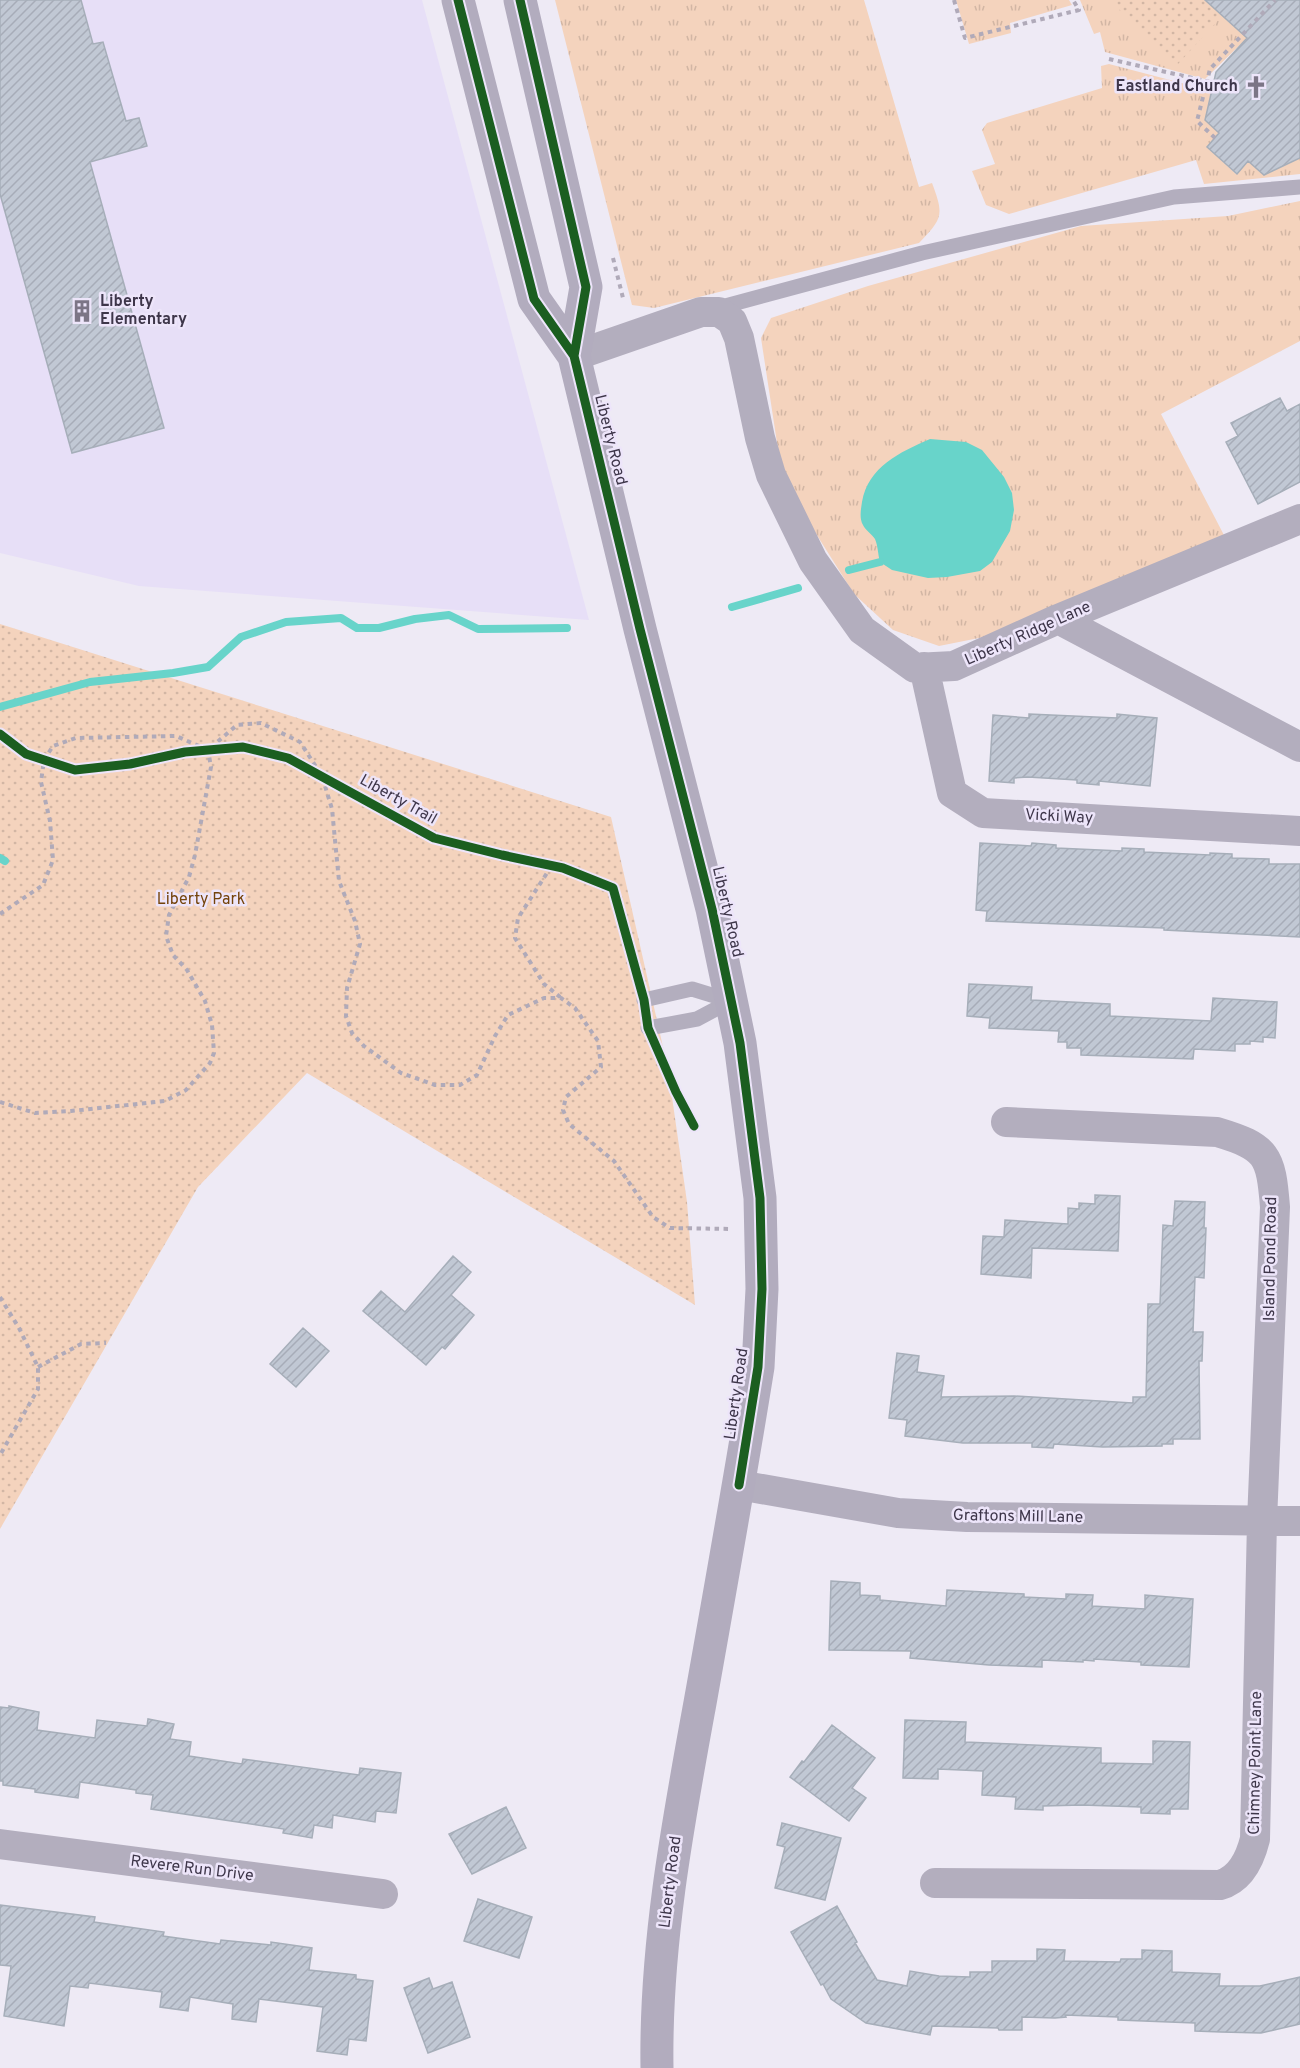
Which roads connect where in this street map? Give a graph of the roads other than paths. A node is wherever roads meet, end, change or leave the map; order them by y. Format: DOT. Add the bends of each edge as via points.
graph roads {
  1 [pos="458,0"];
  2 [pos="520,0"];
  3 [pos="1300,187"];
  4 [pos="701,312"];
  5 [pos="574,356"];
  6 [pos="1291,531"];
  7 [pos="1058,619"];
  8 [pos="924,667"];
  9 [pos="1300,747"];
  10 [pos="1300,831"];
  11 [pos="644,1000"];
  12 [pos="731,1001"];
  13 [pos="648,1028"];
  14 [pos="1006,1122"];
  15 [pos="739,1485"];
  16 [pos="1262,1521"];
  17 [pos="1300,1521"];
  18 [pos="0,1844"];
  19 [pos="935,1883"];
  20 [pos="384,1894"];
  21 [pos="657,2068"];
  1 -- 5 [label="main road, Liberty Road" via="534,299"];
  2 -- 5 [label="main road, Liberty Road" via="586,287"];
  3 -- 4 [label="lane" via="1174,197 922,253"];
  4 -- 5 [label="street"];
  4 -- 8 [label="street, Liberty Ridge Lane" via="719,312 732,321 771,475 813,561 862,630 915,668"];
  5 -- 12 [label="main road, Liberty Road" via="712,909"];
  6 -- 7 [label="street, Liberty Ridge Lane"];
  7 -- 8 [label="street, Liberty Ridge Lane" via="954,666"];
  7 -- 9 [label="street"];
  8 -- 10 [label="street, Vicki Way" via="952,793 983,813"];
  11 -- 12 [label="lane" via="692,989"];
  12 -- 13 [label="lane" via="697,1019"];
  12 -- 15 [label="main road, Liberty Road" via="760,1198 762,1289 758,1367"];
  14 -- 16 [label="street, Island Pond Road" via="1217,1132 1247,1141 1265,1156 1275,1207"];
  15 -- 16 [label="street, Graftons Mill Lane" via="898,1513"];
  15 -- 21 [label="main road, Liberty Road" via="677,1832 660,1971"];
  16 -- 17 [label="street, Graftons Mill Lane"];
  16 -- 19 [label="street, Chimney Point Lane" via="1255,1839 1245,1866 1230,1882 1220,1885"];
  18 -- 20 [label="street, Revere Run Drive"];
}
